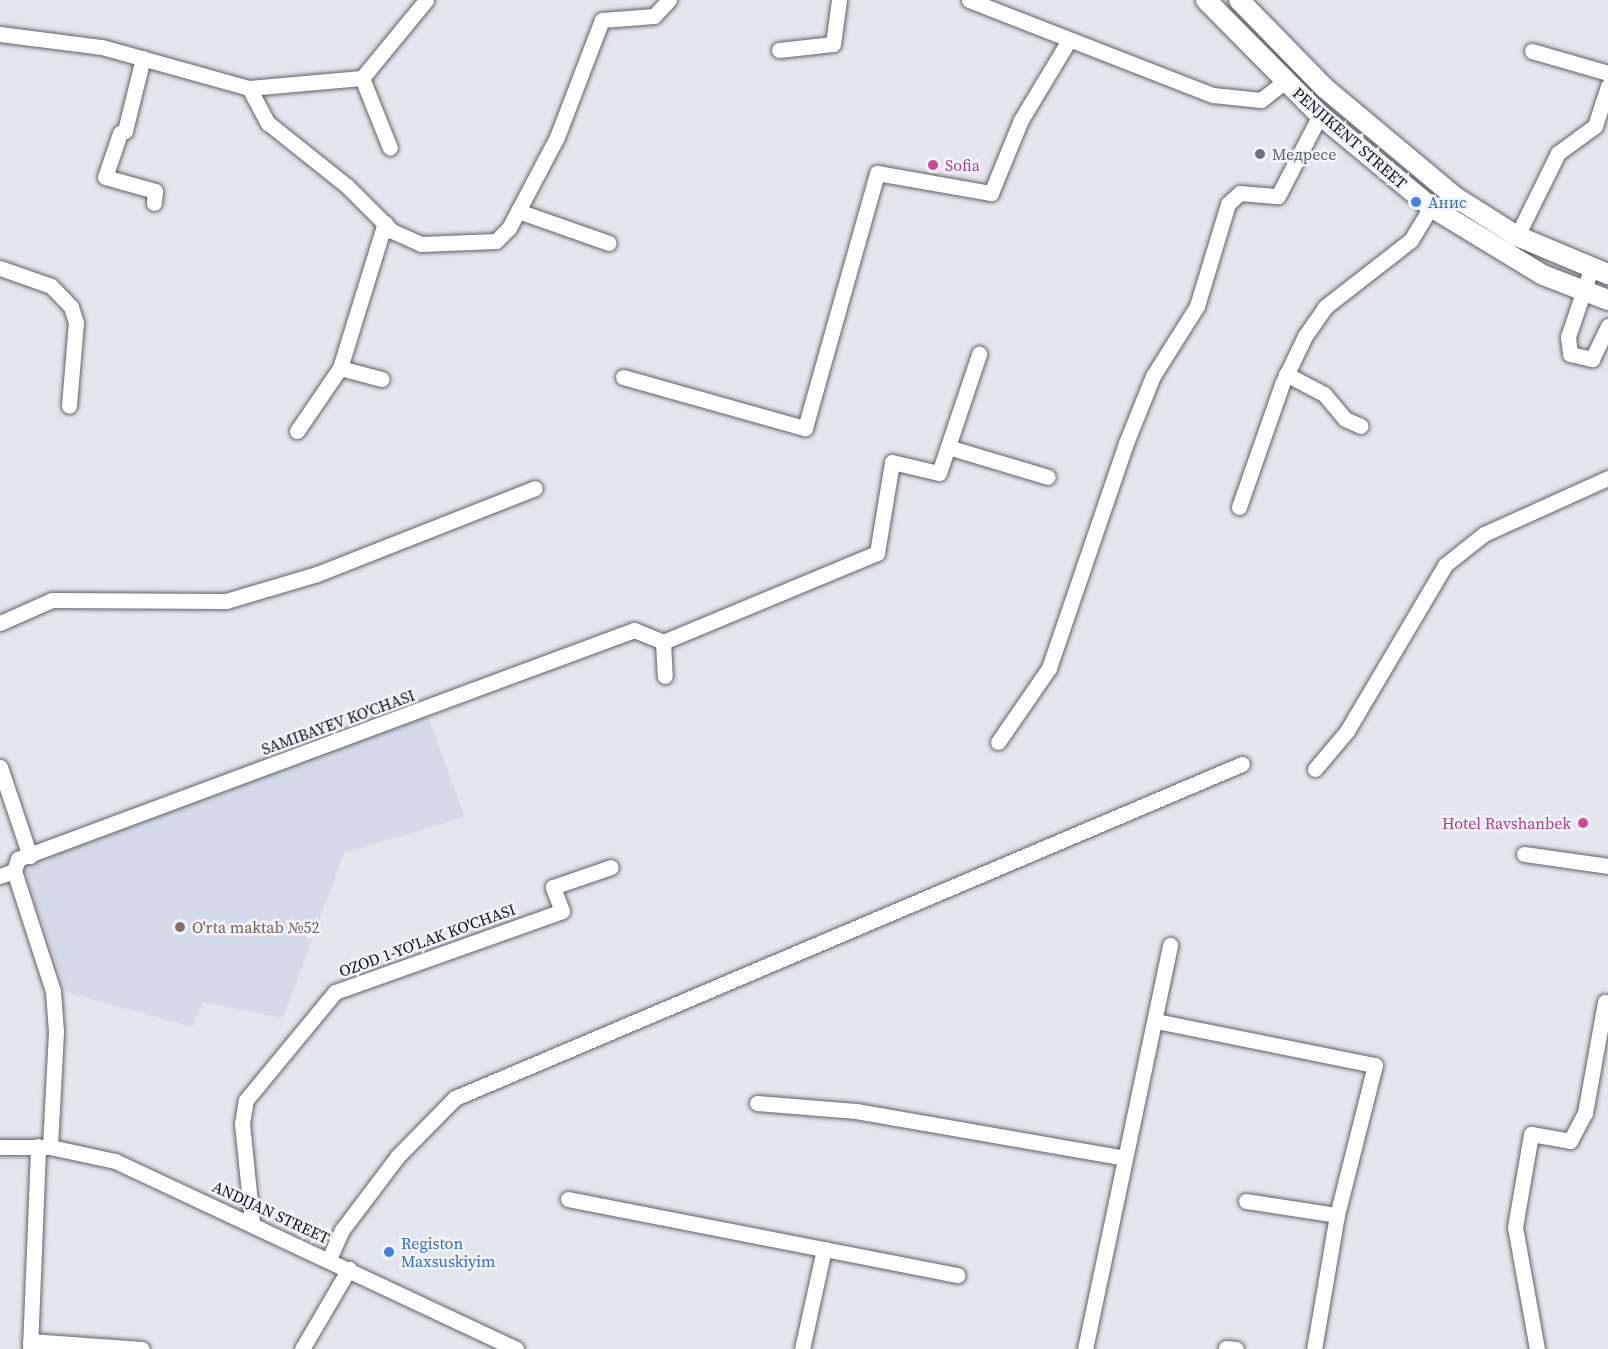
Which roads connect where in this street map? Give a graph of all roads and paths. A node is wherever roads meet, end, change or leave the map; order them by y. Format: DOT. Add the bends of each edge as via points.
graph roads {
  1 [pos="426,0"];
  2 [pos="669,0"];
  3 [pos="838,0"];
  4 [pos="969,0"];
  5 [pos="1206,0"];
  6 [pos="1239,0"];
  7 [pos="0,34"];
  8 [pos="1069,40"];
  9 [pos="779,50"];
  10 [pos="1532,51"];
  11 [pos="143,58"];
  12 [pos="1608,73"];
  13 [pos="362,78"];
  14 [pos="1286,81"];
  15 [pos="1608,86"];
  16 [pos="249,88"];
  17 [pos="1320,115"];
  18 [pos="390,148"];
  19 [pos="154,202"];
  20 [pos="1431,207"];
  21 [pos="518,211"];
  22 [pos="385,223"];
  23 [pos="1517,236"];
  24 [pos="609,243"];
  25 [pos="0,268"];
  26 [pos="1599,272"];
  27 [pos="1581,292"];
  28 [pos="1608,300"];
  29 [pos="1608,326"];
  30 [pos="979,354"];
  31 [pos="340,368"];
  32 [pos="1286,374"];
  33 [pos="623,377"];
  34 [pos="382,379"];
  35 [pos="69,406"];
  36 [pos="1361,426"];
  37 [pos="297,431"];
  38 [pos="948,447"];
  39 [pos="1048,477"];
  40 [pos="1608,478"];
  41 [pos="535,488"];
  42 [pos="1239,507"];
  43 [pos="0,623"];
  44 [pos="663,642"];
  45 [pos="665,676"];
  46 [pos="998,742"];
  47 [pos="1242,764"];
  48 [pos="0,767"];
  49 [pos="1315,769"];
  50 [pos="1524,854"];
  51 [pos="30,856"];
  52 [pos="1608,866"];
  53 [pos="611,867"];
  54 [pos="7,874"];
  55 [pos="1170,945"];
  56 [pos="1605,1002"];
  57 [pos="1156,1021"];
  58 [pos="757,1103"];
  59 [pos="44,1146"];
  60 [pos="0,1147"];
  61 [pos="1125,1158"];
  62 [pos="568,1199"];
  63 [pos="1246,1201"];
  64 [pos="1336,1215"];
  65 [pos="252,1222"];
  66 [pos="824,1249"];
  67 [pos="329,1259"];
  68 [pos="349,1269"];
  69 [pos="957,1275"];
  70 [pos="30,1345"];
  71 [pos="142,1349"];
  72 [pos="302,1349"];
  73 [pos="516,1349"];
  74 [pos="802,1349"];
  75 [pos="1085,1349"];
  76 [pos="1314,1349"];
  77 [pos="1537,1349"];
  1 -- 13 [label="street"];
  2 -- 21 [label="street" via="654,16 602,20 557,137"];
  3 -- 9 [label="street" via="833,44"];
  4 -- 8 [label="street"];
  5 -- 14 [label="main road, PENJIKENT STREET"];
  6 -- 23 [label="main road, PENJIKENT STREET" via="1326,89 1422,171"];
  7 -- 11 [label="street" via="102,47"];
  8 -- 14 [label="street" via="1213,95 1261,100"];
  8 -- 33 [label="street" via="1022,120 991,193 878,173 805,428"];
  10 -- 12 [label="street"];
  11 -- 16 [label="street"];
  11 -- 19 [label="street" via="125,131 120,133 105,177 154,191"];
  13 -- 16 [label="street"];
  13 -- 18 [label="street"];
  14 -- 17 [label="main road, PENJIKENT STREET"];
  15 -- 23 [label="street" via="1595,126 1558,153"];
  16 -- 22 [label="street" via="268,123 347,186"];
  17 -- 20 [label="main road, PENJIKENT STREET"];
  17 -- 46 [label="street" via="1278,196 1240,193 1228,204 1197,306 1154,376 1126,443 1049,668"];
  20 -- 27 [label="main road, PENJIKENT STREET" via="1505,255"];
  20 -- 32 [label="street" via="1411,240 1325,308"];
  21 -- 22 [label="street" via="496,241 421,244"];
  21 -- 24 [label="street"];
  22 -- 31 [label="street"];
  23 -- 26 [label="main road, PENJIKENT STREET"];
  25 -- 35 [label="street" via="51,286 70,307 76,322"];
  26 -- 27 [label="street"];
  27 -- 28 [label="main road, PENJIKENT STREET"];
  27 -- 29 [label="street" via="1569,337 1570,354 1592,358"];
  30 -- 38 [label="street"];
  31 -- 34 [label="street"];
  31 -- 37 [label="street"];
  32 -- 36 [label="street" via="1324,394 1345,419"];
  32 -- 42 [label="street"];
  38 -- 39 [label="street"];
  38 -- 44 [label="street" via="939,473 892,462 877,553"];
  40 -- 49 [label="street" via="1493,529 1445,565 1347,731"];
  41 -- 43 [label="street" via="317,574 226,601 52,600"];
  44 -- 45 [label="street"];
  44 -- 51 [label="street, SAMIBAYEV KO'CHASI" via="634,630"];
  47 -- 67 [label="street" via="455,1098 398,1156 342,1230"];
  48 -- 51 [label="street"];
  50 -- 52 [label="street"];
  51 -- 54 [label="street, SAMIBAYEV KO'CHASI" via="18,859"];
  53 -- 65 [label="street, OZOD 1-YO'LAK KO'CHASI" via="553,887 562,911 335,992 246,1100 242,1124"];
  54 -- 59 [label="street" via="53,992 56,1032"];
  55 -- 57 [label="street"];
  56 -- 77 [label="street" via="1585,1113 1570,1141 1532,1134 1515,1227"];
  57 -- 61 [label="street"];
  57 -- 64 [label="street" via="1375,1065"];
  58 -- 61 [label="street" via="856,1111"];
  59 -- 60 [label="street, ANDIJAN STREET"];
  59 -- 65 [label="street, ANDIJAN STREET" via="115,1161"];
  59 -- 70 [label="street"];
  61 -- 75 [label="street"];
  62 -- 66 [label="street"];
  63 -- 64 [label="street"];
  64 -- 76 [label="street"];
  65 -- 67 [label="street, ANDIJAN STREET"];
  66 -- 69 [label="street"];
  66 -- 74 [label="street"];
  67 -- 68 [label="street, ANDIJAN STREET"];
  68 -- 72 [label="street"];
  68 -- 73 [label="street, ANDIJAN STREET"];
  70 -- 71 [label="street"];
}
